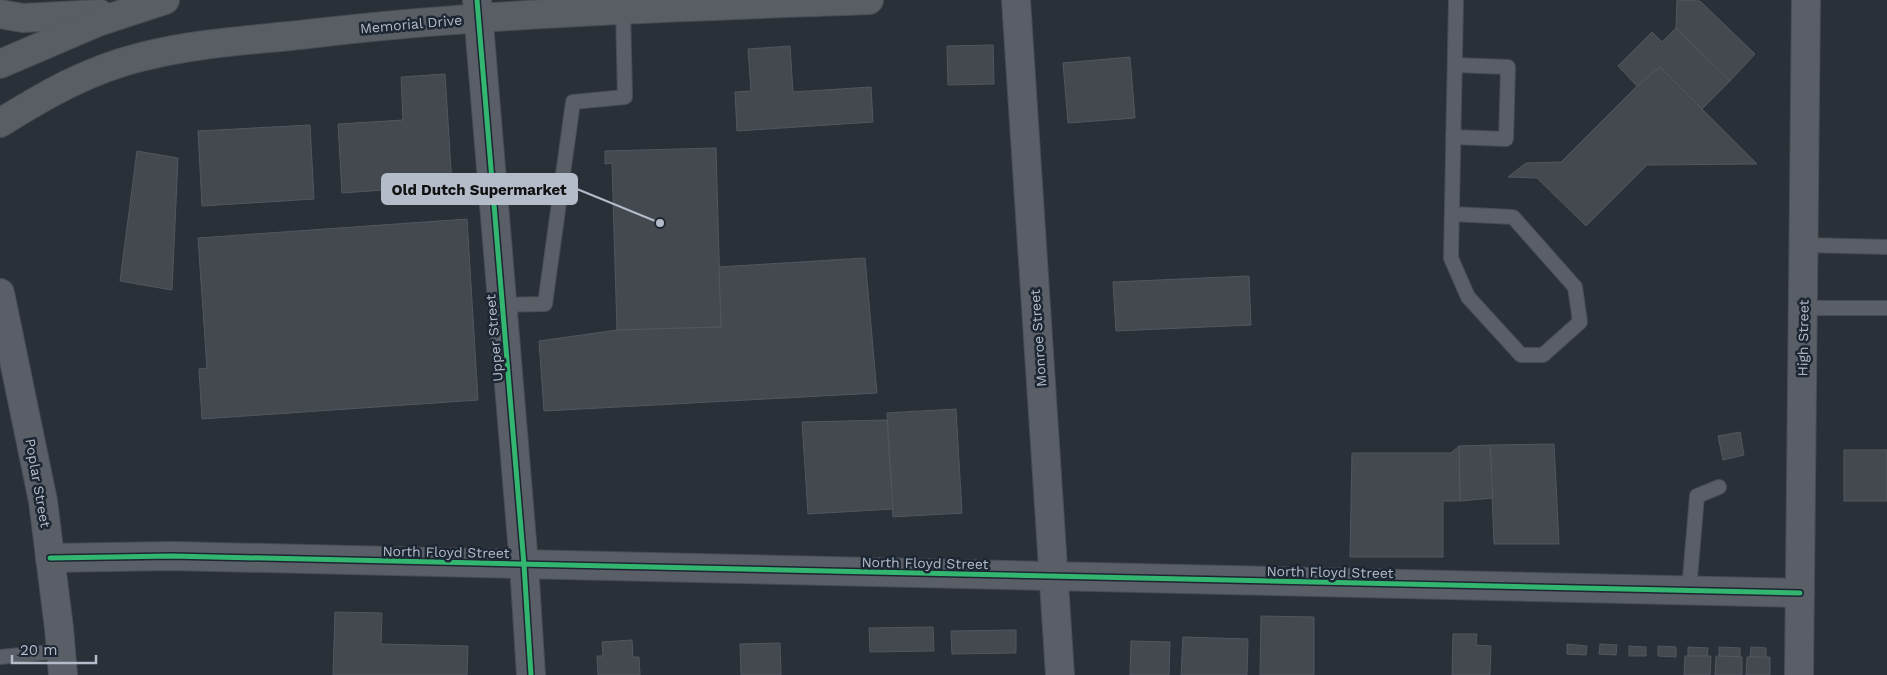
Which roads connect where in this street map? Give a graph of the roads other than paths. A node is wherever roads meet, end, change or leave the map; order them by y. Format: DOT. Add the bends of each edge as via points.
graph roads {
  1 [pos="165,0"];
  2 [pos="869,0"];
  3 [pos="1016,0"];
  4 [pos="1456,0"];
  5 [pos="1806,0"];
  6 [pos="477,9"];
  7 [pos="623,9"];
  8 [pos="129,12"];
  9 [pos="0,14"];
  10 [pos="0,64"];
  11 [pos="1455,65"];
  12 [pos="0,123"];
  13 [pos="1453,137"];
  14 [pos="562,185"];
  15 [pos="492,187"];
  16 [pos="1452,214"];
  17 [pos="1804,245"];
  18 [pos="1887,247"];
  19 [pos="0,293"];
  20 [pos="502,305"];
  21 [pos="1803,308"];
  22 [pos="1887,308"];
  23 [pos="4,331"];
  24 [pos="1719,487"];
  25 [pos="50,558"];
  26 [pos="524,565"];
  27 [pos="1054,577"];
  28 [pos="1689,590"];
  29 [pos="1800,593"];
  30 [pos="0,657"];
  31 [pos="62,663"];
  32 [pos="531,675"];
  33 [pos="1060,675"];
  34 [pos="1800,675"];
  1 -- 8 [label="main road"];
  2 -- 7 [label="main road, Memorial Drive"];
  3 -- 27 [label="street, Monroe Street"];
  4 -- 11 [label="lane"];
  5 -- 17 [label="street, High Street"];
  6 -- 7 [label="main road, Memorial Drive"];
  6 -- 12 [label="main road, Memorial Drive" via="381,26 191,47 141,57 92,72 46,94"];
  6 -- 15 [label="street, Upper Street"];
  7 -- 14 [label="lane" via="625,97 573,102"];
  8 -- 9 [label="main road" via="24,18"];
  8 -- 10 [label="main road"];
  11 -- 13 [label="lane"];
  11 -- 13 [label="lane" via="1508,67 1506,139"];
  13 -- 16 [label="lane"];
  14 -- 15 [label="lane"];
  14 -- 20 [label="lane" via="545,304"];
  15 -- 20 [label="street, Upper Street"];
  16 -- 16 [label="lane" via="1451,258 1468,297 1521,355 1543,355 1580,322 1575,287 1514,216"];
  17 -- 18 [label="lane"];
  17 -- 21 [label="street, High Street"];
  19 -- 23 [label="street, Poplar Street"];
  20 -- 26 [label="street, Upper Street"];
  21 -- 22 [label="lane"];
  21 -- 29 [label="street, High Street"];
  23 -- 25 [label="street, Poplar Street" via="43,501"];
  24 -- 28 [label="lane" via="1697,496"];
  25 -- 26 [label="street, North Floyd Street" via="172,556"];
  25 -- 31 [label="street, Poplar Street"];
  26 -- 27 [label="street, North Floyd Street"];
  26 -- 32 [label="street, Upper Street"];
  27 -- 28 [label="street, North Floyd Street"];
  27 -- 33 [label="street, Monroe Street"];
  28 -- 29 [label="street, North Floyd Street"];
  29 -- 34 [label="street, High Street"];
  30 -- 31 [label="lane"];
}
